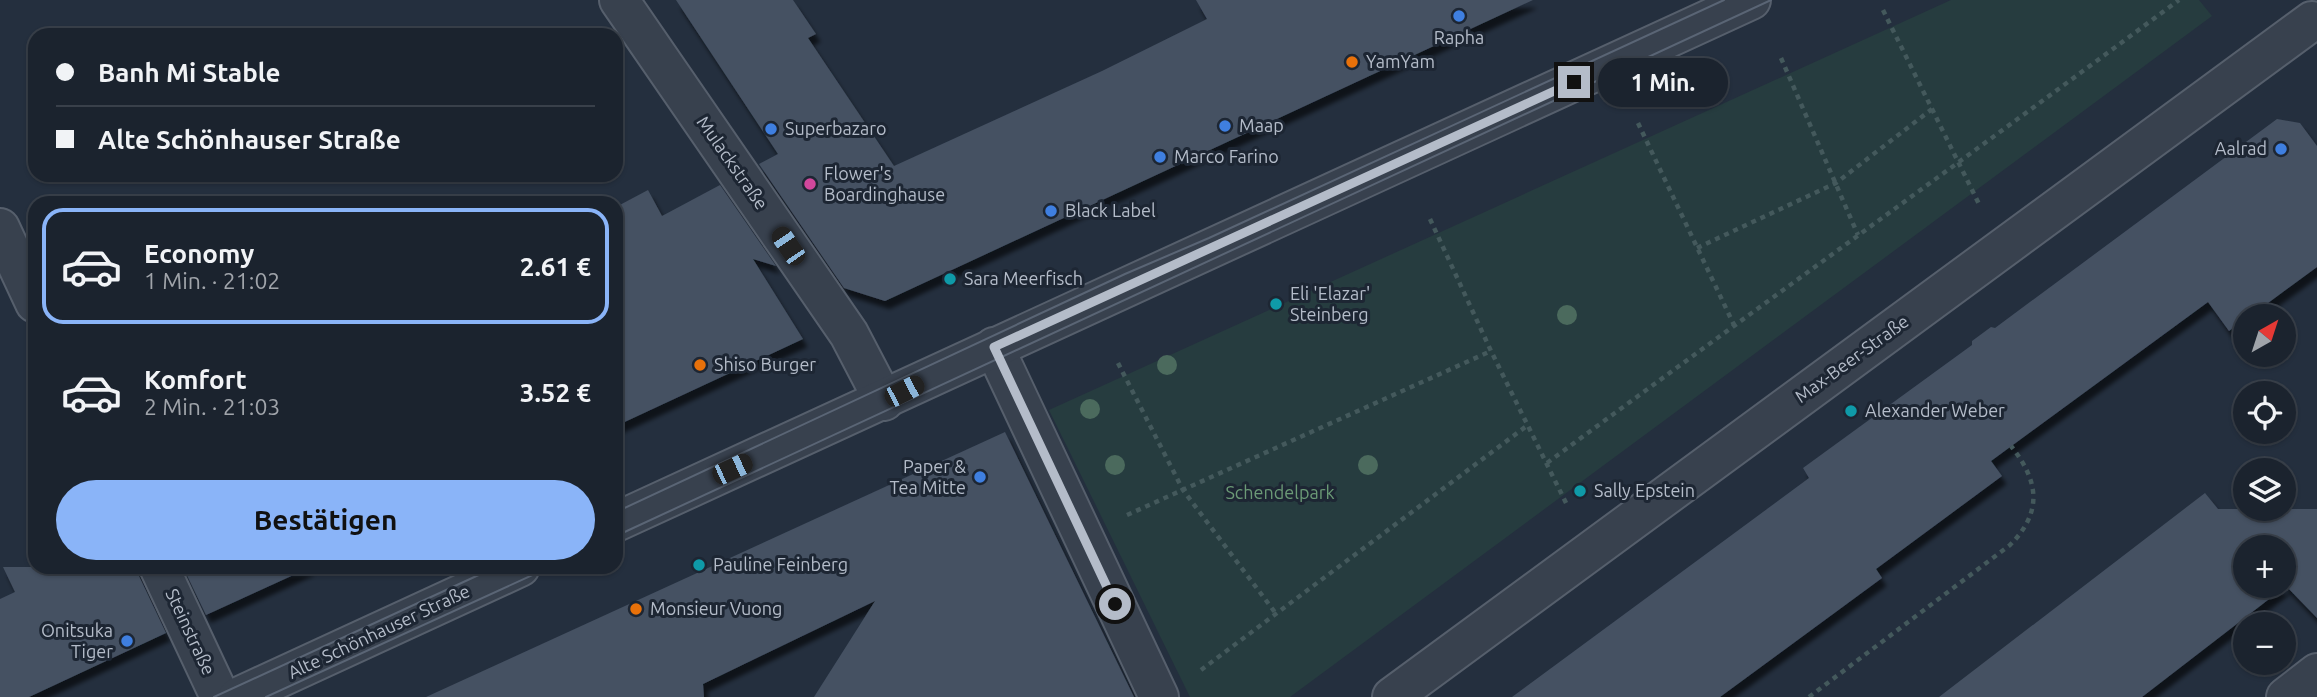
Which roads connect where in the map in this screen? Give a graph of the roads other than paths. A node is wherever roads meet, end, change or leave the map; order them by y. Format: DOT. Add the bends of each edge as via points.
graph roads {
  1 [pos="619,0"];
  2 [pos="1751,0"];
  3 [pos="2308,16"];
  4 [pos="0,228"];
  5 [pos="28,288"];
  6 [pos="994,347"];
  7 [pos="884,401"];
  8 [pos="623,519"];
  9 [pos="162,574"];
  10 [pos="505,574"];
  11 [pos="2317,673"];
  12 [pos="220,697"];
  13 [pos="238,697"];
  14 [pos="1159,697"];
  15 [pos="1392,697"];
  16 [pos="2286,697"];
  1 -- 7 [label="street, Mulackstraße" via="849,334"];
  2 -- 6 [label="street"];
  3 -- 15 [label="street, Max-Beer-Straße"];
  4 -- 5 [label="street"];
  6 -- 7 [label="street"];
  6 -- 14 [label="street"];
  7 -- 8 [label="street"];
  9 -- 12 [label="street, Steinstraße"];
  10 -- 13 [label="street, Alte Schönhauser Straße"];
  11 -- 16 [label="street"];
}
